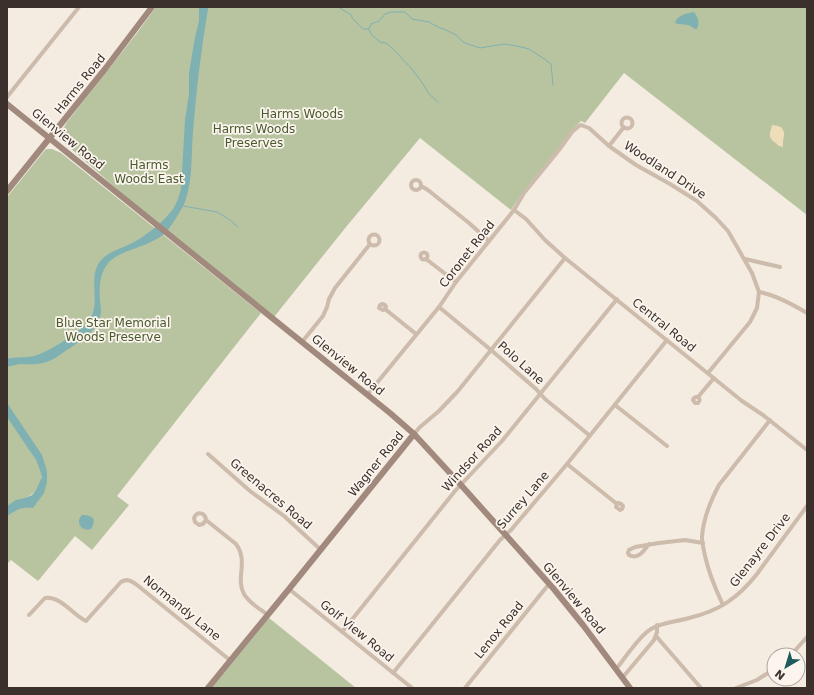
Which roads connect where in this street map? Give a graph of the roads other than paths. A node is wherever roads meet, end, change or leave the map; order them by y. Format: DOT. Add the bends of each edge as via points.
graph roads {
  1 [pos="79,7"];
  2 [pos="152,7"];
  3 [pos="7,97"];
  4 [pos="7,104"];
  5 [pos="581,125"];
  6 [pos="624,127"];
  7 [pos="50,138"];
  8 [pos="609,146"];
  9 [pos="421,186"];
  10 [pos="7,191"];
  11 [pos="514,210"];
  12 [pos="489,241"];
  13 [pos="370,244"];
  14 [pos="565,258"];
  15 [pos="426,259"];
  16 [pos="745,259"];
  17 [pos="780,266"];
  18 [pos="456,282"];
  19 [pos="759,292"];
  20 [pos="616,299"];
  21 [pos="439,307"];
  22 [pos="385,309"];
  23 [pos="807,313"];
  24 [pos="416,334"];
  25 [pos="667,340"];
  26 [pos="302,342"];
  27 [pos="491,350"];
  28 [pos="708,373"];
  29 [pos="714,378"];
  30 [pos="540,394"];
  31 [pos="367,395"];
  32 [pos="698,397"];
  33 [pos="615,405"];
  34 [pos="770,420"];
  35 [pos="414,434"];
  36 [pos="589,435"];
  37 [pos="667,446"];
  38 [pos="807,450"];
  39 [pos="208,454"];
  40 [pos="567,464"];
  41 [pos="461,485"];
  42 [pos="617,504"];
  43 [pos="807,506"];
  44 [pos="206,520"];
  45 [pos="506,535"];
  46 [pos="702,543"];
  47 [pos="649,544"];
  48 [pos="321,550"];
  49 [pos="549,584"];
  50 [pos="289,589"];
  51 [pos="723,605"];
  52 [pos="30,615"];
  53 [pos="268,615"];
  54 [pos="658,625"];
  55 [pos="342,632"];
  56 [pos="656,636"];
  57 [pos="807,637"];
  58 [pos="798,647"];
  59 [pos="231,661"];
  60 [pos="616,668"];
  61 [pos="393,673"];
  62 [pos="766,674"];
  63 [pos="623,677"];
  64 [pos="208,688"];
  65 [pos="412,688"];
  66 [pos="465,688"];
  67 [pos="630,688"];
  68 [pos="701,688"];
  69 [pos="736,688"];
  1 -- 3 [label="street"];
  2 -- 7 [label="main road, Harms Road"];
  4 -- 7 [label="main road, Glenview Road"];
  5 -- 8 [label="street, Woodland Drive"];
  5 -- 11 [label="street, Coronet Road" via="572,132 524,193"];
  6 -- 8 [label="street"];
  7 -- 10 [label="main road, Harms Road"];
  7 -- 26 [label="main road, Glenview Road"];
  8 -- 16 [label="street, Woodland Drive" via="706,208 728,231"];
  9 -- 12 [label="street"];
  11 -- 12 [label="street, Coronet Road"];
  11 -- 14 [label="street, Central Road"];
  12 -- 18 [label="street, Coronet Road"];
  13 -- 26 [label="street" via="332,292 323,316"];
  14 -- 20 [label="street, Central Road"];
  14 -- 27 [label="street, Wagner Road"];
  15 -- 18 [label="street"];
  16 -- 17 [label="street"];
  16 -- 19 [label="street, Woodland Drive"];
  18 -- 21 [label="street, Coronet Road"];
  19 -- 23 [label="street" via="786,301"];
  19 -- 28 [label="street" via="757,308 750,322"];
  20 -- 25 [label="street, Central Road"];
  20 -- 30 [label="street, Windsor Road"];
  21 -- 24 [label="street, Coronet Road"];
  21 -- 27 [label="street, Polo Lane"];
  22 -- 24 [label="street"];
  24 -- 31 [label="street, Coronet Road"];
  25 -- 28 [label="street, Central Road"];
  25 -- 33 [label="street, Surrey Lane"];
  26 -- 31 [label="main road, Glenview Road"];
  27 -- 30 [label="street, Polo Lane"];
  27 -- 35 [label="street, Wagner Road" via="458,391"];
  28 -- 29 [label="street, Central Road"];
  29 -- 32 [label="street"];
  29 -- 34 [label="street, Central Road"];
  30 -- 36 [label="street, Polo Lane"];
  30 -- 41 [label="street, Windsor Road" via="496,448"];
  31 -- 35 [label="main road, Glenview Road"];
  33 -- 36 [label="street, Surrey Lane"];
  33 -- 37 [label="street"];
  34 -- 38 [label="street, Central Road"];
  34 -- 46 [label="street" via="719,485 704,526"];
  35 -- 41 [label="main road, Glenview Road"];
  35 -- 48 [label="main road, Wagner Road"];
  36 -- 40 [label="street, Surrey Lane"];
  39 -- 48 [label="street, Greenacres Road"];
  40 -- 42 [label="street"];
  40 -- 45 [label="street, Surrey Lane"];
  41 -- 45 [label="main road, Glenview Road"];
  41 -- 55 [label="street, Windsor Road"];
  43 -- 51 [label="street, Glenayre Drive" via="749,584"];
  44 -- 53 [label="street" via="236,544 242,559 244,594"];
  45 -- 49 [label="main road, Glenview Road"];
  45 -- 61 [label="street, Surrey Lane"];
  46 -- 47 [label="street" via="681,540"];
  46 -- 51 [label="street" via="711,578"];
  47 -- 47 [label="street" via="631,548 629,555 638,555"];
  48 -- 50 [label="main road, Wagner Road"];
  49 -- 60 [label="main road, Glenview Road"];
  49 -- 66 [label="street, Lenox Road"];
  50 -- 53 [label="main road, Wagner Road"];
  50 -- 55 [label="street, Golf View Road"];
  51 -- 54 [label="street, Glenayre Drive" via="695,617"];
  52 -- 59 [label="street, Normandy Lane" via="45,598 51,598 86,620 126,579 137,585"];
  53 -- 59 [label="main road, Wagner Road"];
  54 -- 56 [label="street"];
  54 -- 60 [label="street, Glenayre Drive" via="645,632"];
  55 -- 61 [label="street, Golf View Road"];
  56 -- 63 [label="street"];
  56 -- 68 [label="street"];
  57 -- 58 [label="street"];
  59 -- 64 [label="main road, Wagner Road"];
  60 -- 63 [label="main road, Glenview Road"];
  61 -- 65 [label="street, Golf View Road"];
  62 -- 69 [label="street"];
  63 -- 67 [label="main road, Glenview Road"];
}
